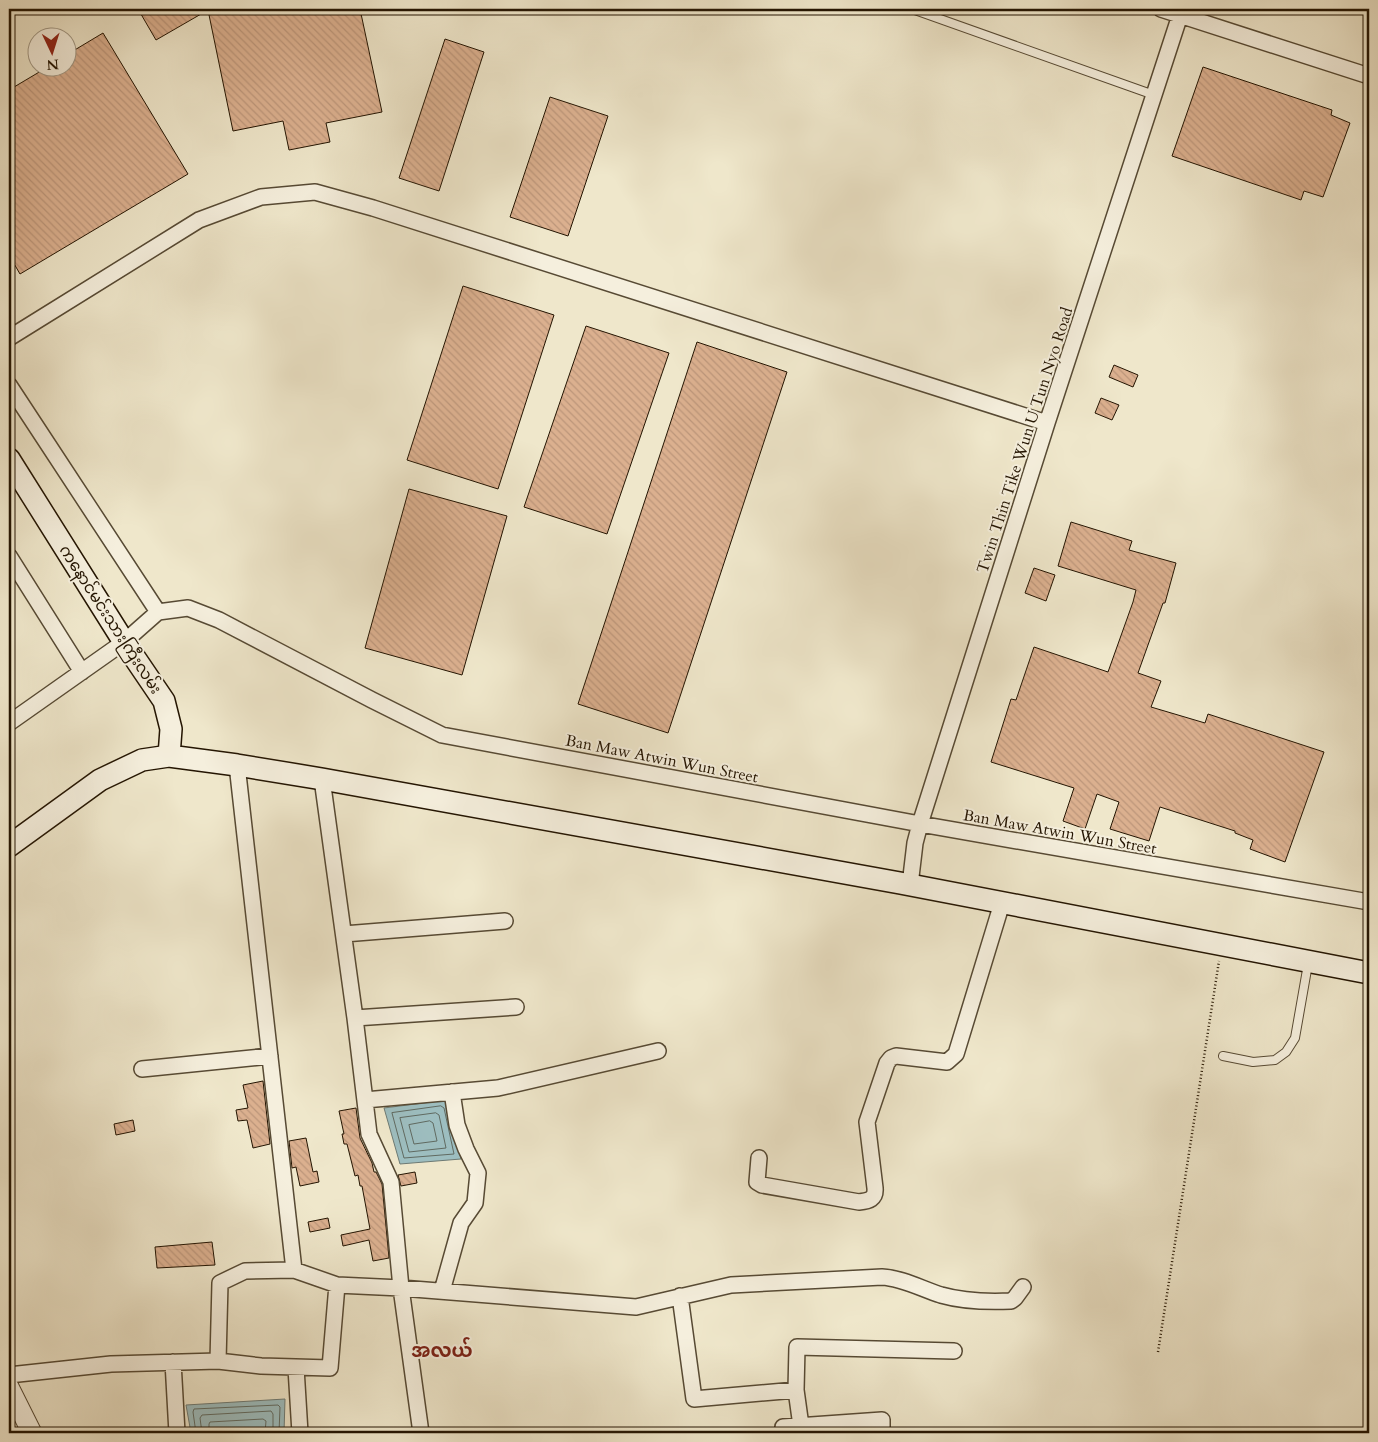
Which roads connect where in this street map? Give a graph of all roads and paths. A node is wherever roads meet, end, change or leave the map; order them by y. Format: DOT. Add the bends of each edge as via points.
graph roads {
  1 [pos="912,9"];
  2 [pos="1162,9"];
  3 [pos="1181,12"];
  4 [pos="1369,76"];
  5 [pos="1154,95"];
  6 [pos="9,338"];
  7 [pos="9,385"];
  8 [pos="1047,423"];
  9 [pos="9,459"];
  10 [pos="9,556"];
  11 [pos="158,612"];
  12 [pos="124,642"];
  13 [pos="82,672"];
  14 [pos="9,724"];
  15 [pos="169,756"];
  16 [pos="237,765"];
  17 [pos="322,779"];
  18 [pos="920,824"];
  19 [pos="9,846"];
  20 [pos="910,886"];
  21 [pos="1369,902"];
  22 [pos="1002,903"];
  23 [pos="505,921"];
  24 [pos="344,934"];
  25 [pos="1222,944"];
  26 [pos="1309,961"];
  27 [pos="1369,973"];
  28 [pos="516,1006"];
  29 [pos="355,1018"];
  30 [pos="658,1051"];
  31 [pos="270,1056"];
  32 [pos="1223,1056"];
  33 [pos="142,1069"];
  34 [pos="452,1092"];
  35 [pos="365,1100"];
  36 [pos="759,1158"];
  37 [pos="294,1270"];
  38 [pos="337,1286"];
  39 [pos="1023,1287"];
  40 [pos="401,1288"];
  41 [pos="442,1291"];
  42 [pos="680,1296"];
  43 [pos="954,1351"];
  44 [pos="1158,1352"];
  45 [pos="218,1361"];
  46 [pos="173,1362"];
  47 [pos="296,1368"];
  48 [pos="9,1376"];
  49 [pos="9,1387"];
  50 [pos="796,1390"];
  51 [pos="801,1426"];
  52 [pos="32,1433"];
  53 [pos="177,1433"];
  54 [pos="300,1433"];
  55 [pos="421,1433"];
  56 [pos="783,1433"];
  57 [pos="882,1433"];
  1 -- 5 [label="lane"];
  2 -- 3 [label="street"];
  3 -- 4 [label="street"];
  3 -- 5 [label="street, Twin Thin Tike Wun U Tun Nyo Road"];
  5 -- 8 [label="street, Twin Thin Tike Wun U Tun Nyo Road"];
  6 -- 8 [label="street" via="199,220 261,197 315,192"];
  7 -- 11 [label="street"];
  8 -- 18 [label="street, Twin Thin Tike Wun U Tun Nyo Road"];
  9 -- 12 [label="main road, ကနောင်မင်းသားကြီးလမ်း"];
  10 -- 13 [label="street"];
  11 -- 12 [label="street"];
  11 -- 18 [label="street, Ban Maw Atwin Wun Street" via="188,608 219,620 442,735"];
  12 -- 13 [label="street"];
  12 -- 15 [label="main road, ကနောင်မင်းသားကြီးလမ်း" via="164,701 170,729"];
  13 -- 14 [label="street"];
  15 -- 16 [label="main road"];
  15 -- 19 [label="main road" via="142,760 100,780"];
  16 -- 17 [label="main road"];
  16 -- 31 [label="street"];
  17 -- 20 [label="main road"];
  17 -- 24 [label="street"];
  18 -- 20 [label="street, Twin Thin Tike Wun U Tun Nyo Road"];
  18 -- 21 [label="street, Ban Maw Atwin Wun Street"];
  20 -- 22 [label="main road"];
  22 -- 25 [label="main road"];
  22 -- 36 [label="street" via="956,1054 947,1062 896,1056 887,1063 867,1122 876,1193 873,1198 859,1202 762,1185 757,1182"];
  23 -- 24 [label="street"];
  24 -- 29 [label="street"];
  25 -- 26 [label="main road"];
  25 -- 44 [label="path"];
  26 -- 27 [label="main road"];
  26 -- 32 [label="lane" via="1295,1038 1286,1052 1275,1060 1253,1062"];
  28 -- 29 [label="street"];
  29 -- 35 [label="street"];
  30 -- 34 [label="street" via="498,1088"];
  31 -- 33 [label="street"];
  31 -- 37 [label="street"];
  34 -- 35 [label="street"];
  34 -- 41 [label="street" via="457,1125 478,1173 475,1203 461,1223"];
  35 -- 40 [label="street" via="369,1134 391,1182"];
  37 -- 38 [label="street"];
  37 -- 45 [label="street" via="245,1271 220,1283"];
  38 -- 40 [label="street"];
  38 -- 47 [label="street" via="330,1368"];
  39 -- 42 [label="street" via="1010,1301 977,1299 948,1296 882,1277 731,1285"];
  40 -- 41 [label="street"];
  40 -- 55 [label="street"];
  41 -- 42 [label="street" via="636,1307"];
  42 -- 50 [label="street" via="694,1399"];
  43 -- 50 [label="street" via="797,1347"];
  45 -- 46 [label="street"];
  45 -- 47 [label="street"];
  46 -- 48 [label="street" via="112,1364"];
  46 -- 53 [label="street"];
  47 -- 54 [label="street"];
  49 -- 52 [label="street"];
  50 -- 51 [label="street"];
  51 -- 56 [label="street" via="783,1427"];
  51 -- 57 [label="street" via="882,1420"];
}
